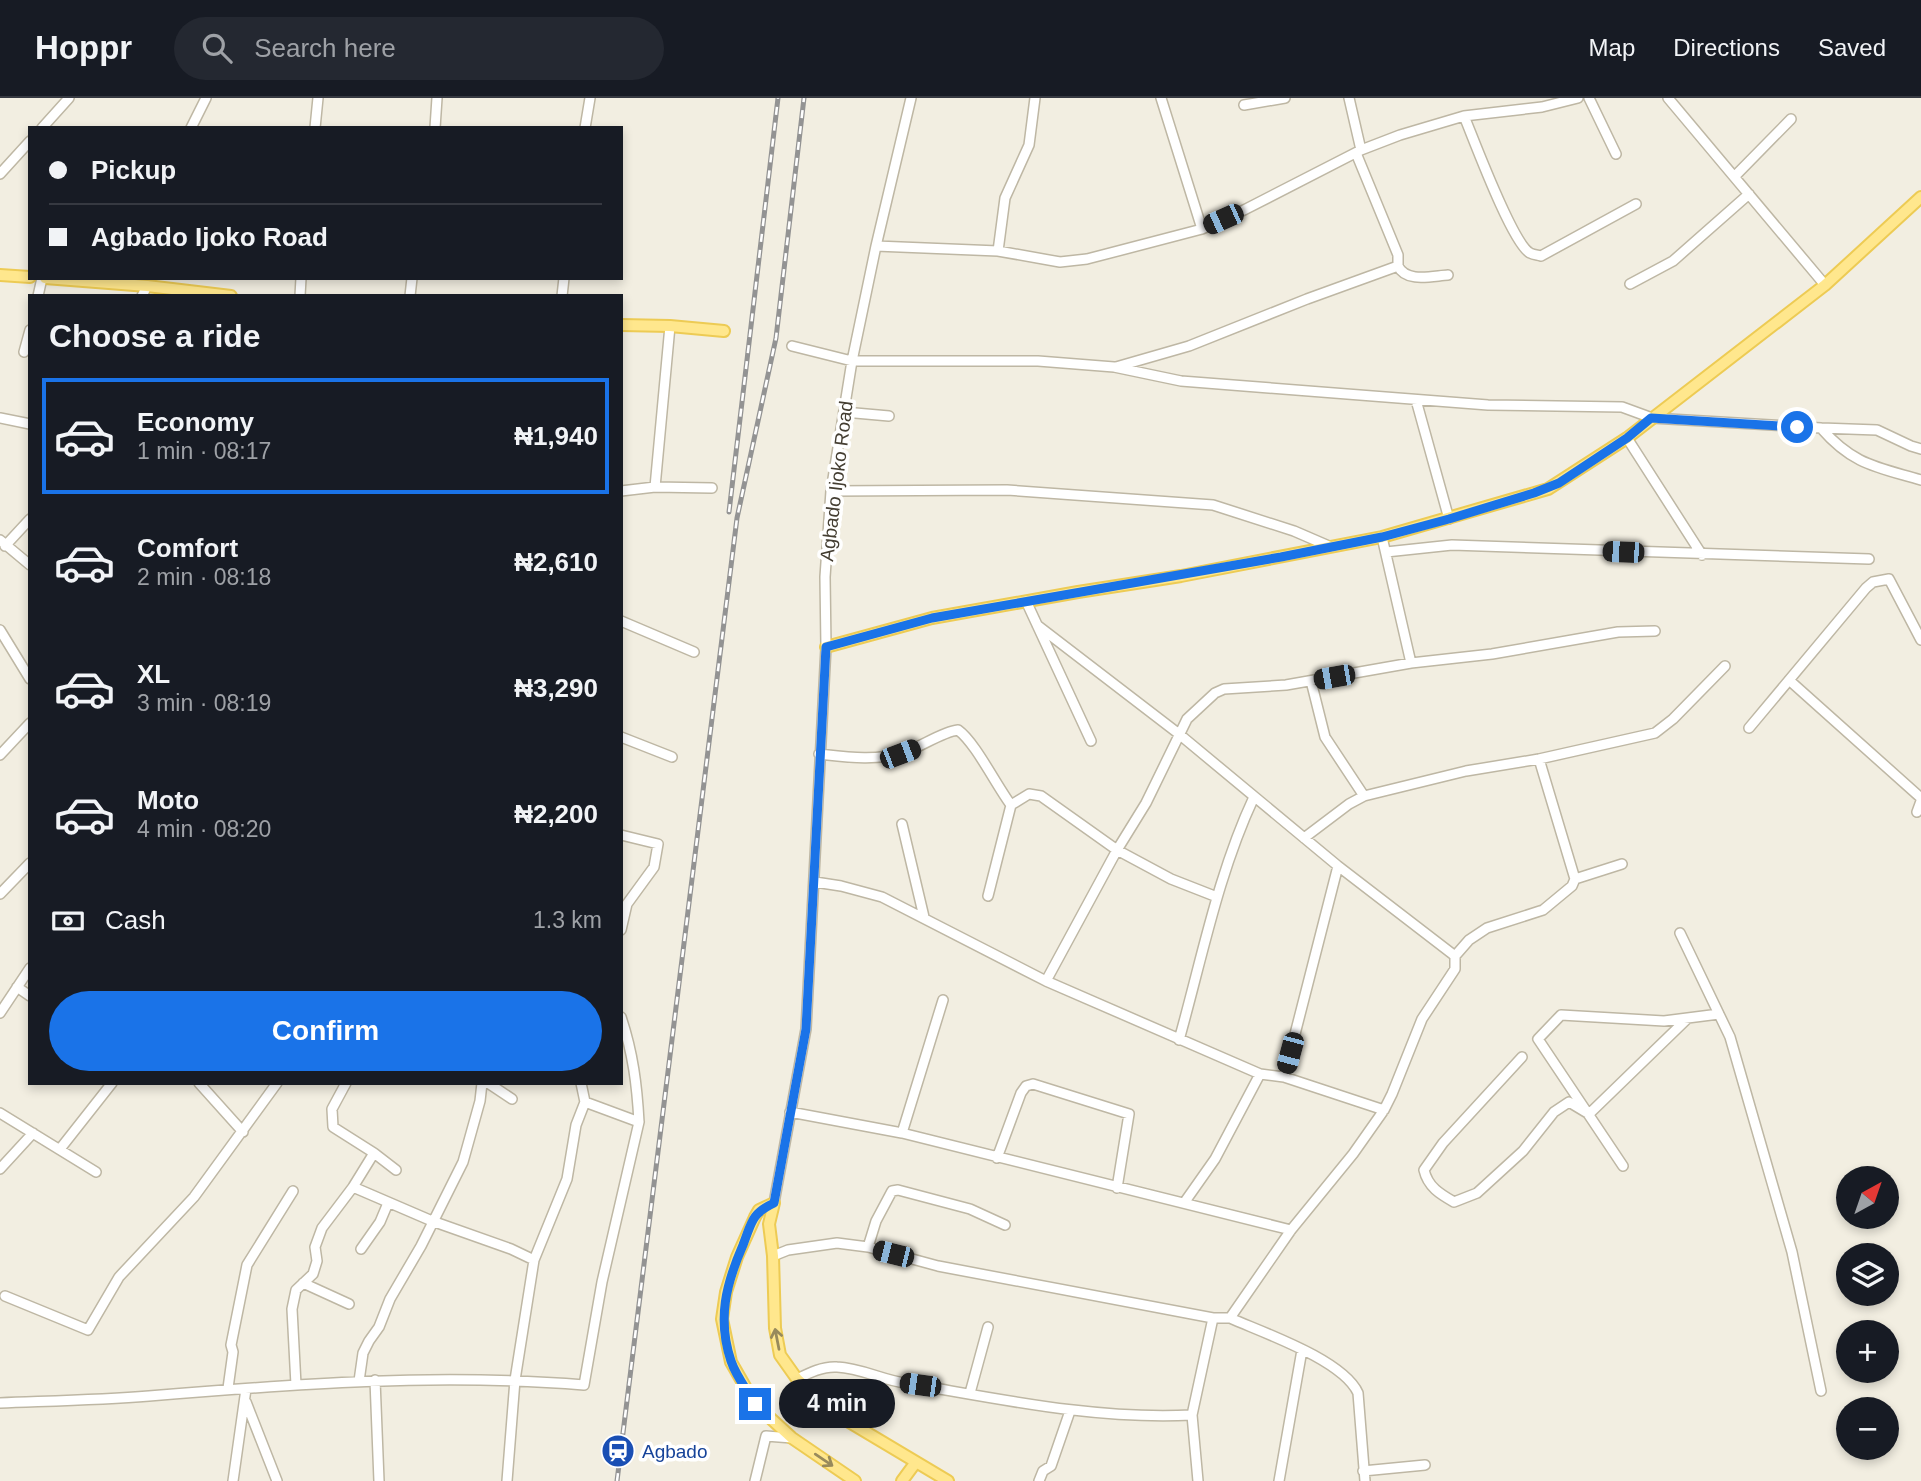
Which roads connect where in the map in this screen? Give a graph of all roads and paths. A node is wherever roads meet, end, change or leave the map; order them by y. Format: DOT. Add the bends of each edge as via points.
graph roads {
  1 [pos="69,98"];
  2 [pos="206,98"];
  3 [pos="318,98"];
  4 [pos="438,98"];
  5 [pos="590,98"];
  6 [pos="911,98"];
  7 [pos="1034,98"];
  8 [pos="1161,98"];
  9 [pos="1285,98"];
  10 [pos="1349,98"];
  11 [pos="1578,98"];
  12 [pos="1589,98"];
  13 [pos="1668,98"];
  14 [pos="1542,102"];
  15 [pos="1244,106"];
  16 [pos="1464,116"];
  17 [pos="1791,119"];
  18 [pos="44,126"];
  19 [pos="192,126"];
  20 [pos="315,126"];
  21 [pos="435,126"];
  22 [pos="585,126"];
  23 [pos="28,143"];
  24 [pos="1359,151"];
  25 [pos="1616,154"];
  26 [pos="0,174"];
  27 [pos="1735,176"];
  28 [pos="1749,194"];
  29 [pos="1921,197"];
  30 [pos="1636,204"];
  31 [pos="1202,229"];
  32 [pos="876,246"];
  33 [pos="998,251"];
  34 [pos="1398,266"];
  35 [pos="0,275"];
  36 [pos="1448,275"];
  37 [pos="28,277"];
  38 [pos="92,280"];
  39 [pos="116,281"];
  40 [pos="1630,284"];
  41 [pos="1825,285"];
  42 [pos="145,291"];
  43 [pos="197,294"];
  44 [pos="623,325"];
  45 [pos="670,326"];
  46 [pos="724,331"];
  47 [pos="28,337"];
  48 [pos="792,346"];
  49 [pos="24,352"];
  50 [pos="852,361"];
  51 [pos="1114,367"];
  52 [pos="1416,400"];
  53 [pos="844,412"];
  54 [pos="889,416"];
  55 [pos="0,418"];
  56 [pos="1651,418"];
  57 [pos="28,424"];
  58 [pos="1821,428"];
  59 [pos="1627,438"];
  60 [pos="1921,449"];
  61 [pos="1921,480"];
  62 [pos="655,487"];
  63 [pos="712,488"];
  64 [pos="623,491"];
  65 [pos="831,491"];
  66 [pos="1449,519"];
  67 [pos="28,521"];
  68 [pos="1382,537"];
  69 [pos="2,543"];
  70 [pos="1331,547"];
  71 [pos="1386,552"];
  72 [pos="1702,555"];
  73 [pos="1869,559"];
  74 [pos="28,563"];
  75 [pos="1026,601"];
  76 [pos="623,622"];
  77 [pos="1037,625"];
  78 [pos="0,630"];
  79 [pos="1655,631"];
  80 [pos="1921,640"];
  81 [pos="826,647"];
  82 [pos="694,652"];
  83 [pos="1411,663"];
  84 [pos="1725,666"];
  85 [pos="28,676"];
  86 [pos="1789,680"];
  87 [pos="1311,681"];
  88 [pos="28,725"];
  89 [pos="1749,728"];
  90 [pos="1179,734"];
  91 [pos="623,738"];
  92 [pos="1091,741"];
  93 [pos="819,754"];
  94 [pos="0,755"];
  95 [pos="672,757"];
  96 [pos="1539,759"];
  97 [pos="1364,796"];
  98 [pos="1254,797"];
  99 [pos="1921,799"];
  100 [pos="1011,805"];
  101 [pos="1917,812"];
  102 [pos="902,824"];
  103 [pos="623,835"];
  104 [pos="1304,838"];
  105 [pos="1117,850"];
  106 [pos="1622,864"];
  107 [pos="28,865"];
  108 [pos="1338,866"];
  109 [pos="1575,879"];
  110 [pos="815,882"];
  111 [pos="0,894"];
  112 [pos="988,896"];
  113 [pos="1217,897"];
  114 [pos="924,917"];
  115 [pos="623,921"];
  116 [pos="1680,933"];
  117 [pos="1455,956"];
  118 [pos="28,971"];
  119 [pos="1046,981"];
  120 [pos="17,987"];
  121 [pos="0,992"];
  122 [pos="28,995"];
  123 [pos="10,998"];
  124 [pos="943,1000"];
  125 [pos="0,1013"];
  126 [pos="1719,1014"];
  127 [pos="1688,1018"];
  128 [pos="623,1023"];
  129 [pos="1179,1040"];
  130 [pos="1522,1057"];
  131 [pos="1260,1074"];
  132 [pos="1283,1077"];
  133 [pos="110,1085"];
  134 [pos="200,1085"];
  135 [pos="275,1085"];
  136 [pos="345,1085"];
  137 [pos="482,1085"];
  138 [pos="491,1085"];
  139 [pos="581,1085"];
  140 [pos="512,1099"];
  141 [pos="585,1102"];
  142 [pos="1384,1110"];
  143 [pos="790,1112"];
  144 [pos="0,1113"];
  145 [pos="1589,1114"];
  146 [pos="639,1122"];
  147 [pos="243,1132"];
  148 [pos="33,1133"];
  149 [pos="902,1133"];
  150 [pos="60,1149"];
  151 [pos="374,1153"];
  152 [pos="997,1158"];
  153 [pos="1623,1166"];
  154 [pos="0,1169"];
  155 [pos="396,1170"];
  156 [pos="96,1172"];
  157 [pos="353,1187"];
  158 [pos="1117,1188"];
  159 [pos="293,1191"];
  160 [pos="388,1203"];
  161 [pos="774,1203"];
  162 [pos="1184,1203"];
  163 [pos="432,1221"];
  164 [pos="1005,1225"];
  165 [pos="1292,1230"];
  166 [pos="868,1248"];
  167 [pos="361,1249"];
  168 [pos="773,1256"];
  169 [pos="534,1260"];
  170 [pos="303,1283"];
  171 [pos="5,1296"];
  172 [pos="349,1304"];
  173 [pos="1213,1318"];
  174 [pos="1230,1318"];
  175 [pos="988,1327"];
  176 [pos="1302,1350"];
  177 [pos="797,1379"];
  178 [pos="374,1380"];
  179 [pos="515,1380"];
  180 [pos="359,1381"];
  181 [pos="296,1385"];
  182 [pos="228,1388"];
  183 [pos="246,1389"];
  184 [pos="1821,1391"];
  185 [pos="970,1393"];
  186 [pos="246,1402"];
  187 [pos="0,1404"];
  188 [pos="1070,1411"];
  189 [pos="1192,1415"];
  190 [pos="792,1438"];
  191 [pos="916,1462"];
  192 [pos="1425,1465"];
  193 [pos="1364,1476"];
  194 [pos="233,1481"];
  195 [pos="276,1481"];
  196 [pos="379,1481"];
  197 [pos="508,1481"];
  198 [pos="755,1481"];
  199 [pos="855,1481"];
  200 [pos="902,1481"];
  201 [pos="948,1481"];
  202 [pos="1039,1481"];
  203 [pos="1198,1481"];
  204 [pos="1279,1481"];
  1 -- 18 [label="street"];
  2 -- 19 [label="street"];
  3 -- 20 [label="street"];
  4 -- 21 [label="street"];
  5 -- 22 [label="street"];
  6 -- 32 [label="street, Agbado Ijoko Road"];
  7 -- 33 [label="street" via="1029,145 1005,198"];
  8 -- 31 [label="street"];
  9 -- 15 [label="street"];
  10 -- 24 [label="street"];
  11 -- 14 [label="street"];
  12 -- 25 [label="street"];
  13 -- 27 [label="street"];
  14 -- 16 [label="street"];
  16 -- 24 [label="street"];
  16 -- 30 [label="street" via="1494,189 1530,253 1541,256"];
  17 -- 27 [label="street"];
  23 -- 26 [label="street"];
  24 -- 31 [label="street"];
  24 -- 34 [label="street" via="1398,255"];
  27 -- 28 [label="street"];
  28 -- 40 [label="street" via="1673,261"];
  28 -- 41 [label="street"];
  29 -- 41 [label="main road"];
  31 -- 33 [label="street" via="1072,262"];
  32 -- 33 [label="street"];
  32 -- 50 [label="street, Agbado Ijoko Road"];
  34 -- 36 [label="street" via="1408,276"];
  34 -- 51 [label="street" via="1196,344"];
  35 -- 37 [label="main road"];
  38 -- 39 [label="main road"];
  39 -- 42 [label="main road"];
  41 -- 56 [label="main road"];
  42 -- 43 [label="main road"];
  44 -- 45 [label="main road"];
  45 -- 46 [label="main road"];
  45 -- 62 [label="street"];
  47 -- 49 [label="street"];
  48 -- 50 [label="street"];
  50 -- 51 [label="street" via="1038,361"];
  50 -- 53 [label="street, Agbado Ijoko Road"];
  51 -- 52 [label="street" via="1181,382"];
  52 -- 56 [label="street" via="1622,407"];
  52 -- 66 [label="street"];
  53 -- 54 [label="street"];
  53 -- 65 [label="street, Agbado Ijoko Road"];
  55 -- 57 [label="street"];
  56 -- 58 [label="street"];
  56 -- 59 [label="main road"];
  58 -- 60 [label="street" via="1877,430"];
  58 -- 61 [label="street" via="1849,456"];
  59 -- 66 [label="main road" via="1548,488"];
  59 -- 72 [label="street"];
  62 -- 63 [label="street"];
  62 -- 64 [label="street"];
  65 -- 70 [label="street" via="1007,490 1213,505"];
  65 -- 81 [label="street, Agbado Ijoko Road"];
  66 -- 68 [label="main road"];
  67 -- 69 [label="street"];
  68 -- 70 [label="main road"];
  68 -- 71 [label="street"];
  69 -- 74 [label="street"];
  70 -- 75 [label="main road"];
  71 -- 72 [label="street" via="1452,545"];
  71 -- 83 [label="street"];
  72 -- 73 [label="street"];
  75 -- 77 [label="street"];
  75 -- 81 [label="main road" via="932,618"];
  76 -- 82 [label="street"];
  77 -- 90 [label="street"];
  77 -- 92 [label="street"];
  78 -- 85 [label="street"];
  79 -- 83 [label="street" via="1618,632"];
  80 -- 86 [label="street" via="1889,579 1873,582"];
  81 -- 93 [label="street, Agbado Ijoko Road"];
  83 -- 87 [label="street"];
  84 -- 96 [label="street" via="1655,733"];
  86 -- 89 [label="street"];
  86 -- 99 [label="street"];
  87 -- 90 [label="street" via="1224,689 1186,719"];
  87 -- 97 [label="street" via="1325,737"];
  88 -- 94 [label="street"];
  90 -- 98 [label="street"];
  90 -- 105 [label="street"];
  91 -- 95 [label="street"];
  93 -- 100 [label="street" via="869,758 900,754 958,730 967,736"];
  93 -- 110 [label="street, Agbado Ijoko Road"];
  96 -- 97 [label="street"];
  96 -- 109 [label="street"];
  97 -- 104 [label="street"];
  98 -- 104 [label="street"];
  98 -- 113 [label="street" via="1235,838"];
  99 -- 101 [label="street"];
  100 -- 105 [label="street" via="1035,794"];
  100 -- 112 [label="street"];
  102 -- 114 [label="street"];
  103 -- 115 [label="street" via="659,844 654,867 627,904"];
  104 -- 108 [label="street"];
  105 -- 113 [label="street"];
  105 -- 119 [label="street"];
  106 -- 109 [label="street"];
  107 -- 111 [label="street"];
  108 -- 117 [label="street"];
  108 -- 132 [label="street"];
  109 -- 117 [label="street" via="1543,909 1487,928"];
  110 -- 114 [label="street" via="882,897"];
  110 -- 143 [label="street, Agbado Ijoko Road" via="806,1029"];
  113 -- 129 [label="street"];
  114 -- 119 [label="street"];
  116 -- 126 [label="street"];
  117 -- 142 [label="street" via="1455,969 1422,1019"];
  118 -- 120 [label="street"];
  119 -- 129 [label="street"];
  120 -- 122 [label="street"];
  120 -- 123 [label="street"];
  121 -- 123 [label="street"];
  123 -- 125 [label="street"];
  124 -- 149 [label="street"];
  126 -- 127 [label="street"];
  126 -- 184 [label="street" via="1730,1037 1792,1252"];
  127 -- 145 [label="street"];
  127 -- 145 [label="street" via="1664,1021 1561,1015 1538,1038"];
  128 -- 146 [label="street" via="637,1079"];
  129 -- 131 [label="street"];
  130 -- 145 [label="street" via="1424,1170 1436,1191 1454,1202 1477,1193 1523,1151 1554,1112 1569,1102"];
  131 -- 132 [label="street"];
  131 -- 162 [label="street" via="1215,1159"];
  132 -- 142 [label="street"];
  133 -- 150 [label="street"];
  134 -- 147 [label="street"];
  135 -- 147 [label="street"];
  136 -- 151 [label="street" via="332,1109 333,1127"];
  137 -- 163 [label="street" via="463,1162"];
  138 -- 140 [label="street"];
  139 -- 141 [label="street"];
  141 -- 146 [label="street"];
  141 -- 169 [label="street" via="576,1125 567,1179"];
  142 -- 165 [label="street"];
  143 -- 149 [label="street"];
  143 -- 161 [label="street, Agbado Ijoko Road"];
  144 -- 148 [label="street"];
  145 -- 153 [label="street"];
  146 -- 179 [label="street" via="584,1385"];
  147 -- 171 [label="street" via="194,1197 125,1270 88,1330"];
  148 -- 150 [label="street"];
  148 -- 154 [label="street"];
  149 -- 152 [label="street"];
  150 -- 156 [label="street"];
  151 -- 155 [label="street"];
  151 -- 157 [label="street"];
  152 -- 158 [label="street"];
  152 -- 158 [label="street" via="1021,1093 1033,1084 1129,1114"];
  157 -- 160 [label="street"];
  157 -- 170 [label="street" via="322,1228 313,1274"];
  158 -- 162 [label="street"];
  159 -- 182 [label="street" via="247,1265"];
  160 -- 163 [label="street"];
  160 -- 167 [label="street"];
  161 -- 168 [label="main road, Agbado Ijoko Road" via="769,1224"];
  161 -- 190 [label="main road" via="759,1210 737,1257 722,1320 731,1362 749,1394"];
  162 -- 165 [label="street"];
  163 -- 169 [label="street"];
  163 -- 180 [label="street" via="363,1353"];
  164 -- 166 [label="street" via="962,1207 892,1191"];
  165 -- 174 [label="street"];
  166 -- 168 [label="street" via="837,1243"];
  166 -- 173 [label="street" via="939,1266"];
  177 -- 168 [label="main road, Agbado Ijoko Road, one-way" via="780,1355"];
  169 -- 179 [label="street"];
  170 -- 172 [label="street"];
  170 -- 181 [label="street" via="296,1290 292,1309"];
  173 -- 174 [label="street"];
  173 -- 189 [label="street"];
  174 -- 176 [label="street"];
  175 -- 185 [label="street"];
  176 -- 193 [label="street" via="1336,1368 1355,1386"];
  176 -- 204 [label="street"];
  177 -- 185 [label="street" via="837,1367"];
  177 -- 191 [label="main road, Agbado Ijoko Road" via="834,1413"];
  178 -- 179 [label="street"];
  178 -- 180 [label="street"];
  178 -- 196 [label="street"];
  179 -- 197 [label="street"];
  180 -- 181 [label="street"];
  181 -- 183 [label="street"];
  182 -- 183 [label="street"];
  182 -- 187 [label="street"];
  183 -- 186 [label="street"];
  185 -- 188 [label="street"];
  186 -- 194 [label="street"];
  186 -- 195 [label="street"];
  188 -- 189 [label="street"];
  188 -- 202 [label="street" via="1051,1466"];
  189 -- 203 [label="street"];
  190 -- 198 [label="street" via="766,1436"];
  190 -- 199 [label="main road, one-way"];
  191 -- 200 [label="main road"];
  191 -- 201 [label="main road, Agbado Ijoko Road"];
  192 -- 193 [label="street"];
}
